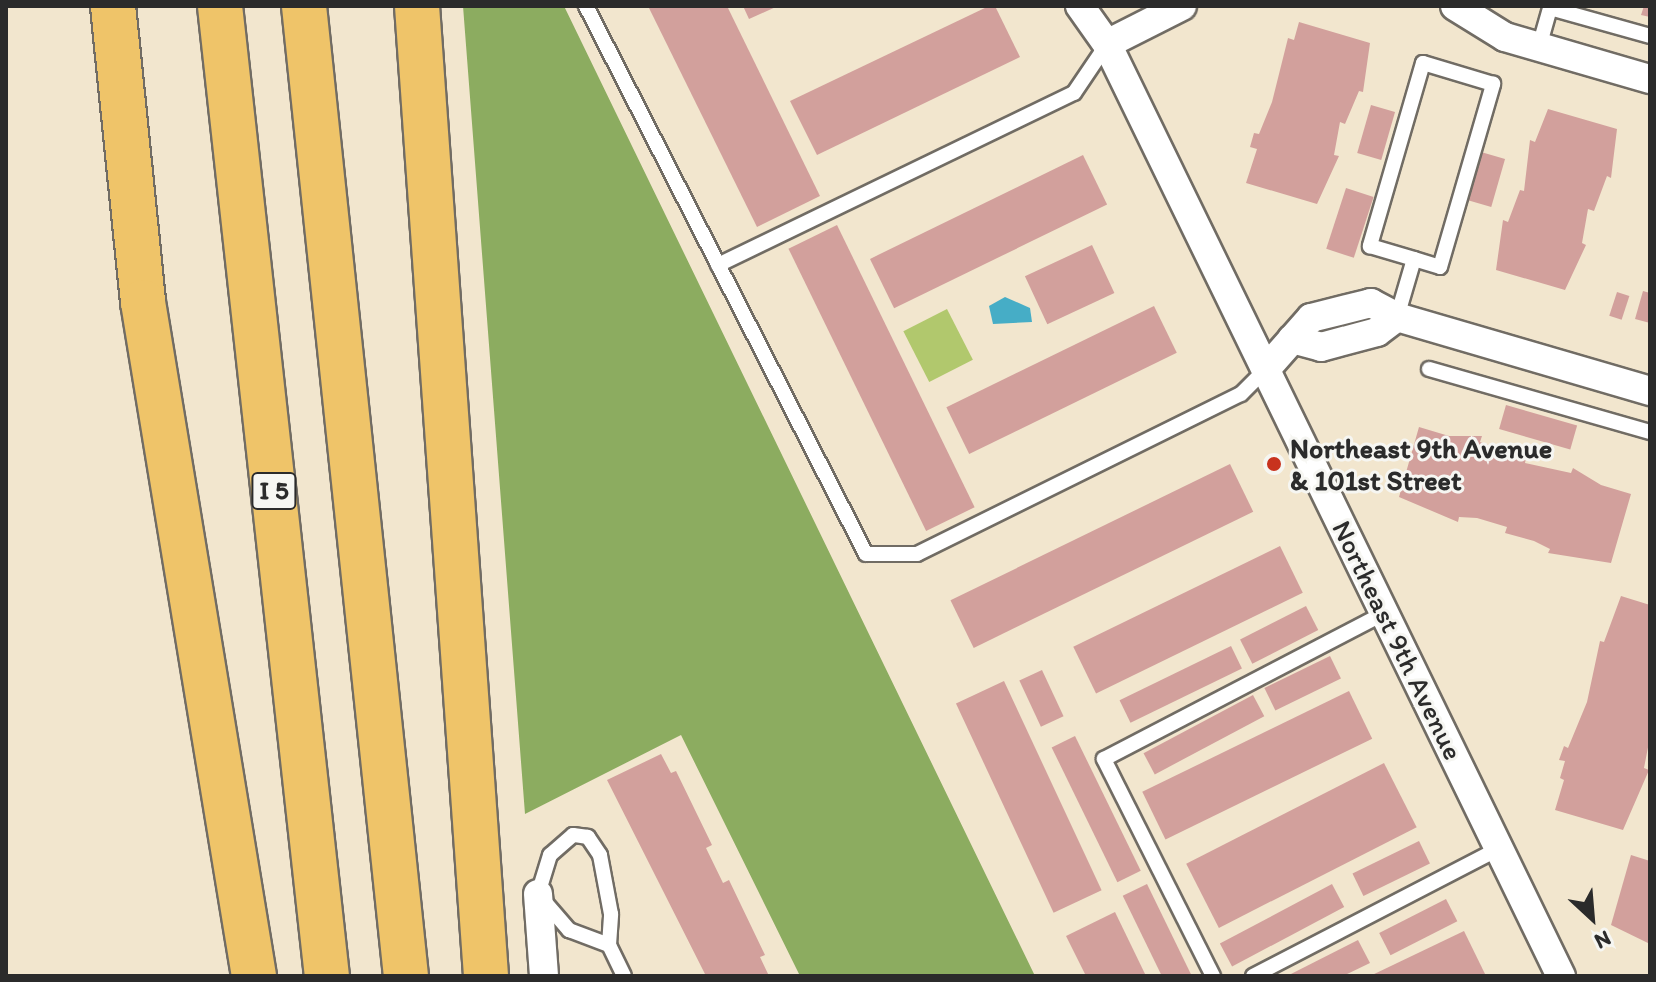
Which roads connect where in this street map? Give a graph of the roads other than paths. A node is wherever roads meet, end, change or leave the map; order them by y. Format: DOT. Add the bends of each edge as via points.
graph roads {
  1 [pos="113,6"];
  2 [pos="220,6"];
  3 [pos="304,6"];
  4 [pos="417,6"];
  5 [pos="586,6"];
  6 [pos="1080,6"];
  7 [pos="1182,6"];
  8 [pos="1455,6"];
  9 [pos="1481,14"];
  10 [pos="1650,36"];
  11 [pos="1107,44"];
  12 [pos="1539,47"];
  13 [pos="1650,79"];
  14 [pos="1414,259"];
  15 [pos="718,265"];
  16 [pos="1397,317"];
  17 [pos="1266,369"];
  18 [pos="1429,369"];
  19 [pos="1650,391"];
  20 [pos="1650,432"];
  21 [pos="1386,612"];
  22 [pos="1498,849"];
  23 [pos="538,894"];
  24 [pos="609,945"];
  25 [pos="254,976"];
  26 [pos="327,976"];
  27 [pos="406,976"];
  28 [pos="486,976"];
  29 [pos="544,976"];
  30 [pos="624,976"];
  31 [pos="1213,976"];
  32 [pos="1253,976"];
  33 [pos="1561,976"];
  1 -- 25 [label="highway" via="143,302"];
  2 -- 26 [label="highway, I 5"];
  3 -- 27 [label="highway"];
  4 -- 28 [label="highway"];
  5 -- 15 [label="lane"];
  6 -- 11 [label="street, Northeast 9th Avenue"];
  7 -- 11 [label="street"];
  8 -- 9 [label="street"];
  9 -- 12 [label="street" via="1505,37"];
  10 -- 12 [label="lane" via="1550,8"];
  11 -- 15 [label="lane" via="1074,93"];
  11 -- 17 [label="street, Northeast 9th Avenue"];
  12 -- 13 [label="street"];
  14 -- 14 [label="lane" via="1440,267 1493,84 1423,63 1370,246"];
  14 -- 16 [label="lane"];
  15 -- 17 [label="lane" via="866,554 917,554 1241,394"];
  16 -- 17 [label="street" via="1377,332 1321,347 1292,339"];
  16 -- 19 [label="street"];
  17 -- 21 [label="street, Northeast 9th Avenue"];
  18 -- 20 [label="lane"];
  21 -- 22 [label="street, Northeast 9th Avenue"];
  21 -- 31 [label="lane" via="1104,759"];
  22 -- 32 [label="lane"];
  22 -- 33 [label="street, Northeast 9th Avenue"];
  23 -- 24 [label="lane" via="569,930"];
  23 -- 24 [label="lane" via="550,855 561,840 588,837 600,855"];
  23 -- 29 [label="street"];
  24 -- 30 [label="lane"];
}
